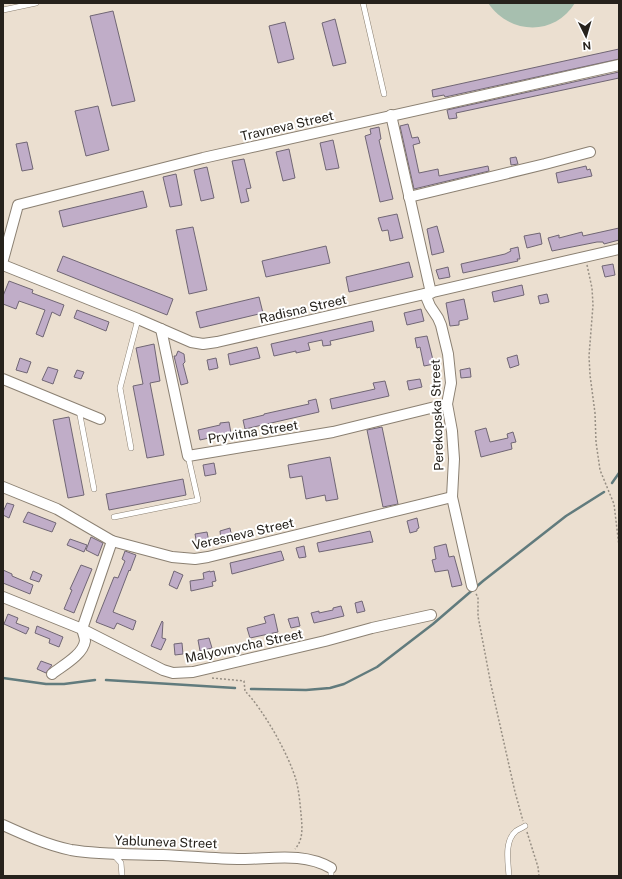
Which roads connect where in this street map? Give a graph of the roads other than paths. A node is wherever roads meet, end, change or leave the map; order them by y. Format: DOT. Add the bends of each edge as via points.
graph roads {
  1 [pos="36,3"];
  2 [pos="363,3"];
  3 [pos="3,10"];
  4 [pos="619,65"];
  5 [pos="384,94"];
  6 [pos="391,116"];
  7 [pos="590,152"];
  8 [pos="409,197"];
  9 [pos="619,250"];
  10 [pos="3,260"];
  11 [pos="3,265"];
  12 [pos="428,294"];
  13 [pos="138,319"];
  14 [pos="161,329"];
  15 [pos="3,379"];
  16 [pos="447,404"];
  17 [pos="79,410"];
  18 [pos="100,419"];
  19 [pos="132,448"];
  20 [pos="188,456"];
  21 [pos="3,487"];
  22 [pos="94,489"];
  23 [pos="452,497"];
  24 [pos="114,517"];
  25 [pos="112,541"];
  26 [pos="474,590"];
  27 [pos="3,597"];
  28 [pos="430,615"];
  29 [pos="82,629"];
  30 [pos="52,674"];
  31 [pos="3,825"];
  32 [pos="525,826"];
  33 [pos="112,853"];
  34 [pos="331,872"];
  35 [pos="122,876"];
  36 [pos="509,876"];
  1 -- 3 [label="lane"];
  2 -- 5 [label="lane"];
  4 -- 6 [label="street, Travneva Street"];
  6 -- 8 [label="street, Perekopska Street"];
  6 -- 10 [label="street, Travneva Street" via="203,158 18,205"];
  7 -- 8 [label="street"];
  8 -- 12 [label="street, Perekopska Street"];
  9 -- 12 [label="street, Radisna Street"];
  11 -- 13 [label="street, Radisna Street"];
  12 -- 14 [label="street, Radisna Street" via="203,344 191,342"];
  12 -- 16 [label="street, Perekopska Street" via="430,306 441,326 448,354 451,383"];
  13 -- 14 [label="street, Radisna Street"];
  13 -- 19 [label="lane" via="120,388"];
  14 -- 20 [label="street"];
  15 -- 17 [label="street"];
  16 -- 20 [label="street, Pryvitna Street" via="333,432"];
  16 -- 23 [label="street, Perekopska Street" via="454,459"];
  17 -- 18 [label="street"];
  17 -- 22 [label="lane"];
  20 -- 24 [label="lane" via="198,500"];
  21 -- 25 [label="street, Veresneva Street" via="57,509"];
  23 -- 25 [label="street, Veresneva Street" via="195,559 172,557"];
  23 -- 26 [label="street, Perekopska Street"];
  25 -- 29 [label="street"];
  27 -- 29 [label="street, Malyovnycha Street"];
  28 -- 29 [label="street, Malyovnycha Street" via="182,673 163,670"];
  29 -- 30 [label="street" via="85,640 82,648"];
  31 -- 33 [label="street, Yabluneva Street" via="52,845 72,850"];
  32 -- 36 [label="lane" via="516,831 510,839"];
  33 -- 34 [label="street, Yabluneva Street" via="241,859 296,857 320,862"];
  33 -- 35 [label="lane" via="121,863"];
}
